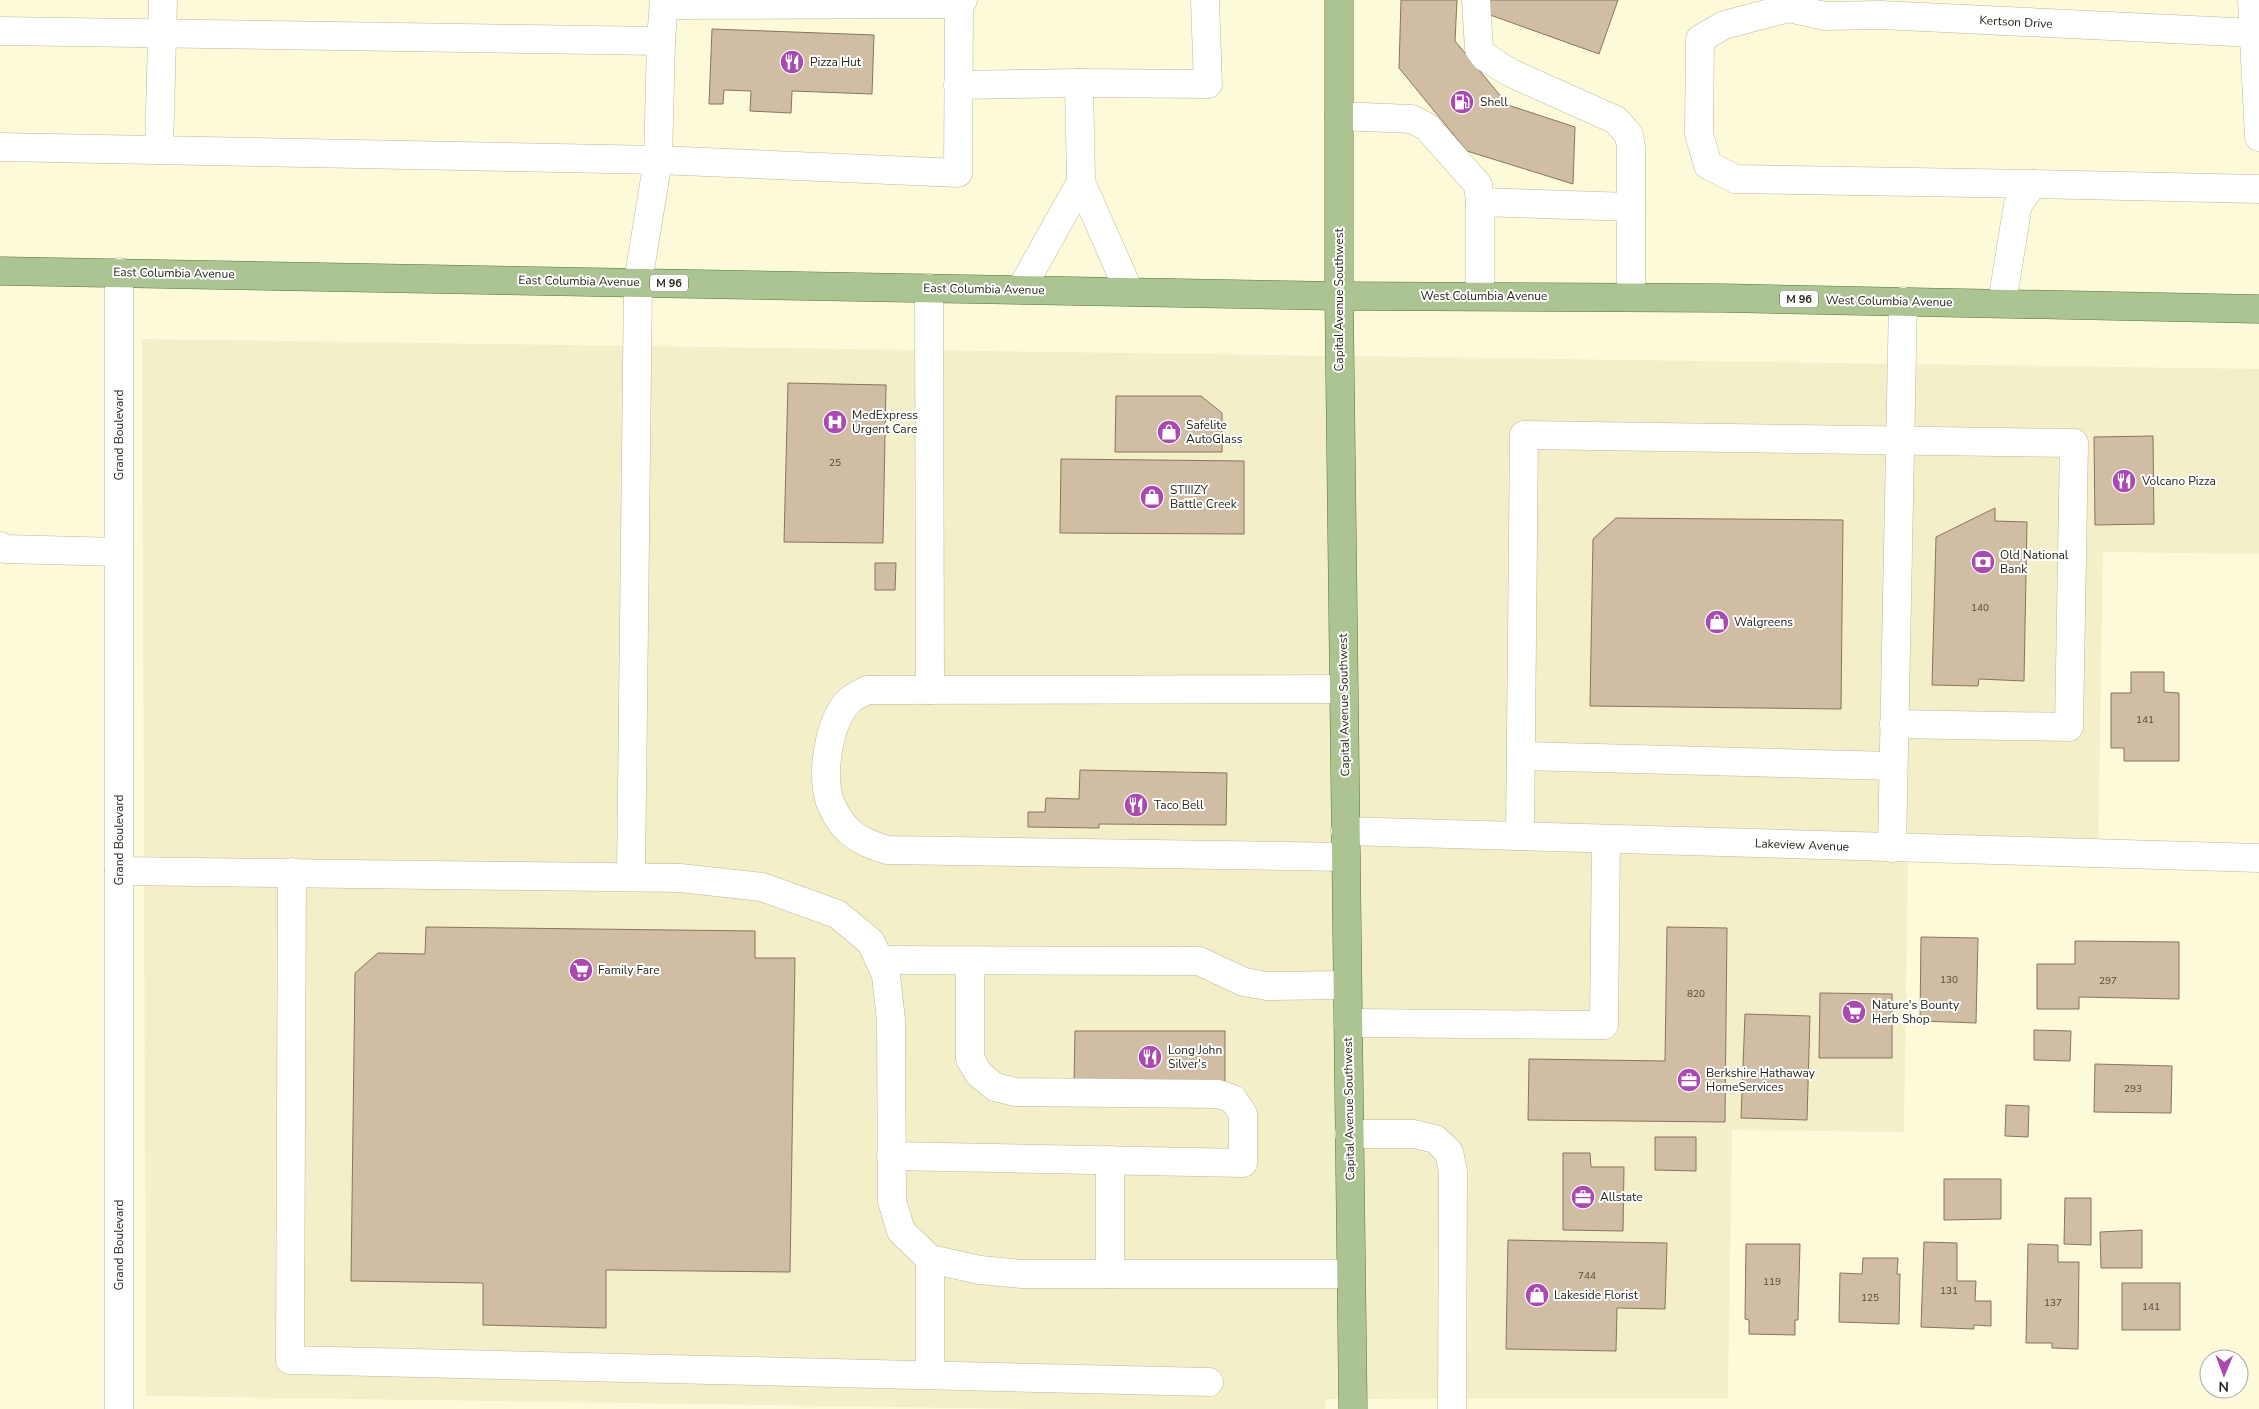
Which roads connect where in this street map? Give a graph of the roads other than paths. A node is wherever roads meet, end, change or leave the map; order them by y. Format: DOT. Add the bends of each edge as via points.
graph roads {
  1 [pos="163,0"];
  2 [pos="1205,0"];
  3 [pos="1339,0"];
  4 [pos="1476,0"];
  5 [pos="2252,0"];
  6 [pos="958,1"];
  7 [pos="664,2"];
  8 [pos="1787,4"];
  9 [pos="0,31"];
  10 [pos="2254,33"];
  11 [pos="162,34"];
  12 [pos="661,41"];
  13 [pos="1079,83"];
  14 [pos="958,85"];
  15 [pos="1339,116"];
  16 [pos="2259,124"];
  17 [pos="2259,137"];
  18 [pos="0,147"];
  19 [pos="158,150"];
  20 [pos="658,160"];
  21 [pos="1081,182"];
  22 [pos="2033,184"];
  23 [pos="2259,189"];
  24 [pos="1480,202"];
  25 [pos="1631,207"];
  26 [pos="0,271"];
  27 [pos="119,272"];
  28 [pos="638,282"];
  29 [pos="929,288"];
  30 [pos="1021,289"];
  31 [pos="1129,291"];
  32 [pos="1339,296"];
  33 [pos="1480,296"];
  34 [pos="1631,297"];
  35 [pos="1903,301"];
  36 [pos="2002,303"];
  37 [pos="2259,309"];
  38 [pos="1900,440"];
  39 [pos="0,546"];
  40 [pos="119,552"];
  41 [pos="930,690"];
  42 [pos="1344,690"];
  43 [pos="1894,724"];
  44 [pos="1521,756"];
  45 [pos="1894,766"];
  46 [pos="1520,836"];
  47 [pos="1606,839"];
  48 [pos="1346,844"];
  49 [pos="1892,848"];
  50 [pos="2259,858"];
  51 [pos="119,871"];
  52 [pos="292,872"];
  53 [pos="631,877"];
  54 [pos="880,960"];
  55 [pos="970,961"];
  56 [pos="1348,985"];
  57 [pos="1348,1023"];
  58 [pos="1349,1134"];
  59 [pos="891,1156"];
  60 [pos="1110,1160"];
  61 [pos="930,1259"];
  62 [pos="1110,1274"];
  63 [pos="1351,1274"];
  64 [pos="930,1375"];
  65 [pos="1209,1382"];
  66 [pos="119,1409"];
  67 [pos="1353,1409"];
  68 [pos="1452,1409"];
  1 -- 11 [label="street"];
  2 -- 13 [label="street" via="1208,84"];
  3 -- 15 [label="main road, Capital Avenue Southwest"];
  4 -- 25 [label="street" via="1479,49 1485,57 1511,73 1616,120 1629,135"];
  5 -- 10 [label="street"];
  6 -- 7 [label="street"];
  6 -- 14 [label="street"];
  7 -- 12 [label="street"];
  8 -- 10 [label="street, Kertson Drive" via="1825,16 1881,15"];
  8 -- 22 [label="street" via="1724,25 1700,39 1699,134 1708,165 1735,179"];
  9 -- 11 [label="street"];
  10 -- 16 [label="street"];
  11 -- 12 [label="street"];
  11 -- 19 [label="street"];
  12 -- 20 [label="street"];
  13 -- 14 [label="street"];
  13 -- 21 [label="street"];
  14 -- 20 [label="street" via="958,173"];
  15 -- 24 [label="street" via="1412,119 1427,127 1478,185"];
  15 -- 32 [label="main road, Capital Avenue Southwest"];
  16 -- 17 [label="street"];
  18 -- 19 [label="street"];
  19 -- 20 [label="street"];
  20 -- 28 [label="street"];
  21 -- 30 [label="street"];
  21 -- 31 [label="street"];
  22 -- 23 [label="street"];
  22 -- 36 [label="street" via="2018,204"];
  24 -- 25 [label="street"];
  24 -- 33 [label="street"];
  25 -- 34 [label="street"];
  26 -- 27 [label="main road, East Columbia Avenue / M 96"];
  27 -- 28 [label="main road, East Columbia Avenue / M 96"];
  27 -- 40 [label="street, Grand Boulevard"];
  28 -- 29 [label="main road, East Columbia Avenue / M 96"];
  28 -- 53 [label="street"];
  29 -- 30 [label="main road, East Columbia Avenue / M 96"];
  29 -- 41 [label="street"];
  30 -- 31 [label="main road, East Columbia Avenue / M 96"];
  31 -- 32 [label="main road, East Columbia Avenue / M 96"];
  32 -- 33 [label="main road, West Columbia Avenue / M 96"];
  32 -- 42 [label="main road, Capital Avenue Southwest"];
  33 -- 34 [label="main road, West Columbia Avenue / M 96"];
  34 -- 35 [label="main road, West Columbia Avenue / M 96"];
  35 -- 36 [label="main road, West Columbia Avenue / M 96"];
  35 -- 38 [label="street"];
  36 -- 37 [label="main road, West Columbia Avenue / M 96"];
  38 -- 43 [label="street"];
  38 -- 43 [label="street" via="2074,443 2069,727"];
  38 -- 44 [label="street" via="1524,435"];
  39 -- 40 [label="street" via="5,550"];
  40 -- 51 [label="street, Grand Boulevard"];
  41 -- 42 [label="street, Lakeview Avenue"];
  41 -- 48 [label="street, Lakeview Avenue" via="867,690 850,699 837,719 829,743 830,802 844,826 865,843 887,850"];
  42 -- 48 [label="main road, Capital Avenue Southwest"];
  43 -- 45 [label="street"];
  44 -- 45 [label="street"];
  44 -- 46 [label="street"];
  45 -- 49 [label="street"];
  46 -- 47 [label="street, Lakeview Avenue"];
  46 -- 48 [label="street, Lakeview Avenue"];
  47 -- 49 [label="street, Lakeview Avenue"];
  47 -- 57 [label="street" via="1604,1025"];
  48 -- 56 [label="main road, Capital Avenue Southwest"];
  49 -- 50 [label="street, Lakeview Avenue"];
  51 -- 52 [label="street"];
  51 -- 66 [label="street, Grand Boulevard"];
  52 -- 53 [label="street"];
  52 -- 64 [label="street" via="290,1360"];
  53 -- 54 [label="street" via="762,886 837,914 871,942"];
  54 -- 55 [label="street"];
  54 -- 59 [label="street" via="886,975 891,1020"];
  55 -- 56 [label="street" via="1198,962 1244,982 1267,986"];
  55 -- 60 [label="street" via="970,1059 979,1074 995,1086 1015,1092 1218,1094 1233,1099 1243,1114 1242,1163"];
  56 -- 57 [label="main road, Capital Avenue Southwest"];
  57 -- 58 [label="main road, Capital Avenue Southwest"];
  58 -- 63 [label="main road, Capital Avenue Southwest"];
  58 -- 68 [label="street" via="1414,1134 1435,1140 1450,1152 1453,1172"];
  59 -- 60 [label="street"];
  59 -- 61 [label="street" via="892,1201 902,1232"];
  60 -- 62 [label="street"];
  61 -- 62 [label="street" via="1022,1274"];
  61 -- 64 [label="street"];
  62 -- 63 [label="street"];
  63 -- 67 [label="main road, Capital Avenue Southwest"];
  64 -- 65 [label="street"];
}
